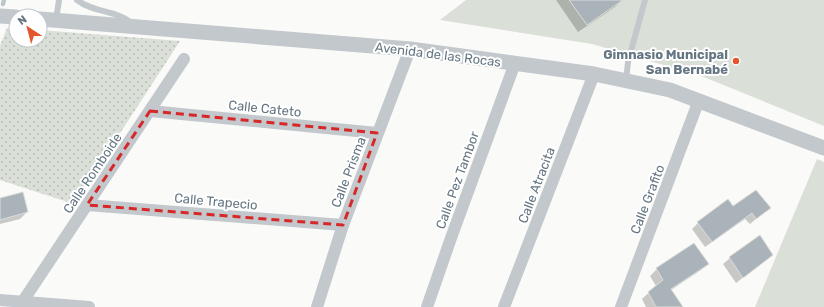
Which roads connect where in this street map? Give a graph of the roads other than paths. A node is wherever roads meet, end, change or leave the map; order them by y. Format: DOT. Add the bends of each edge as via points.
graph roads {
  1 [pos="77,0"];
  2 [pos="645,0"];
  3 [pos="59,1"];
  4 [pos="48,20"];
  5 [pos="56,20"];
  6 [pos="136,27"];
  7 [pos="410,49"];
  8 [pos="184,59"];
  9 [pos="515,63"];
  10 [pos="594,74"];
  11 [pos="626,81"];
  12 [pos="699,100"];
  13 [pos="150,111"];
  14 [pos="378,133"];
  15 [pos="824,148"];
  16 [pos="88,205"];
  17 [pos="343,225"];
  18 [pos="0,300"];
  19 [pos="23,301"];
  20 [pos="89,307"];
  21 [pos="317,307"];
  22 [pos="427,307"];
  23 [pos="504,307"];
  24 [pos="621,307"];
  1 -- 6 [label="lane" via="89,7 118,14"];
  2 -- 11 [label="lane" via="628,62"];
  3 -- 5 [label="lane"];
  4 -- 5 [label="street, Avenida de las Rocas"];
  5 -- 6 [label="street, Avenida de las Rocas"];
  6 -- 7 [label="street, Avenida de las Rocas"];
  7 -- 9 [label="street, Avenida de las Rocas"];
  7 -- 14 [label="street, Calle Prisma"];
  8 -- 13 [label="street, Calle Romboide"];
  9 -- 10 [label="street, Avenida de las Rocas"];
  9 -- 22 [label="street, Calle Pez Tambor"];
  10 -- 11 [label="street, Avenida de las Rocas"];
  10 -- 23 [label="street, Calle Atracita"];
  11 -- 12 [label="street, Avenida de las Rocas" via="670,90"];
  12 -- 15 [label="street, Avenida de las Rocas"];
  12 -- 24 [label="street, Calle Grafito"];
  13 -- 14 [label="street, Calle Cateto"];
  13 -- 16 [label="street, Calle Romboide"];
  14 -- 17 [label="street, Calle Prisma"];
  16 -- 17 [label="street, Calle Trapecio"];
  16 -- 19 [label="street, Calle Romboide"];
  17 -- 21 [label="street, Calle Prisma"];
  18 -- 19 [label="street"];
  19 -- 20 [label="street"];
}
